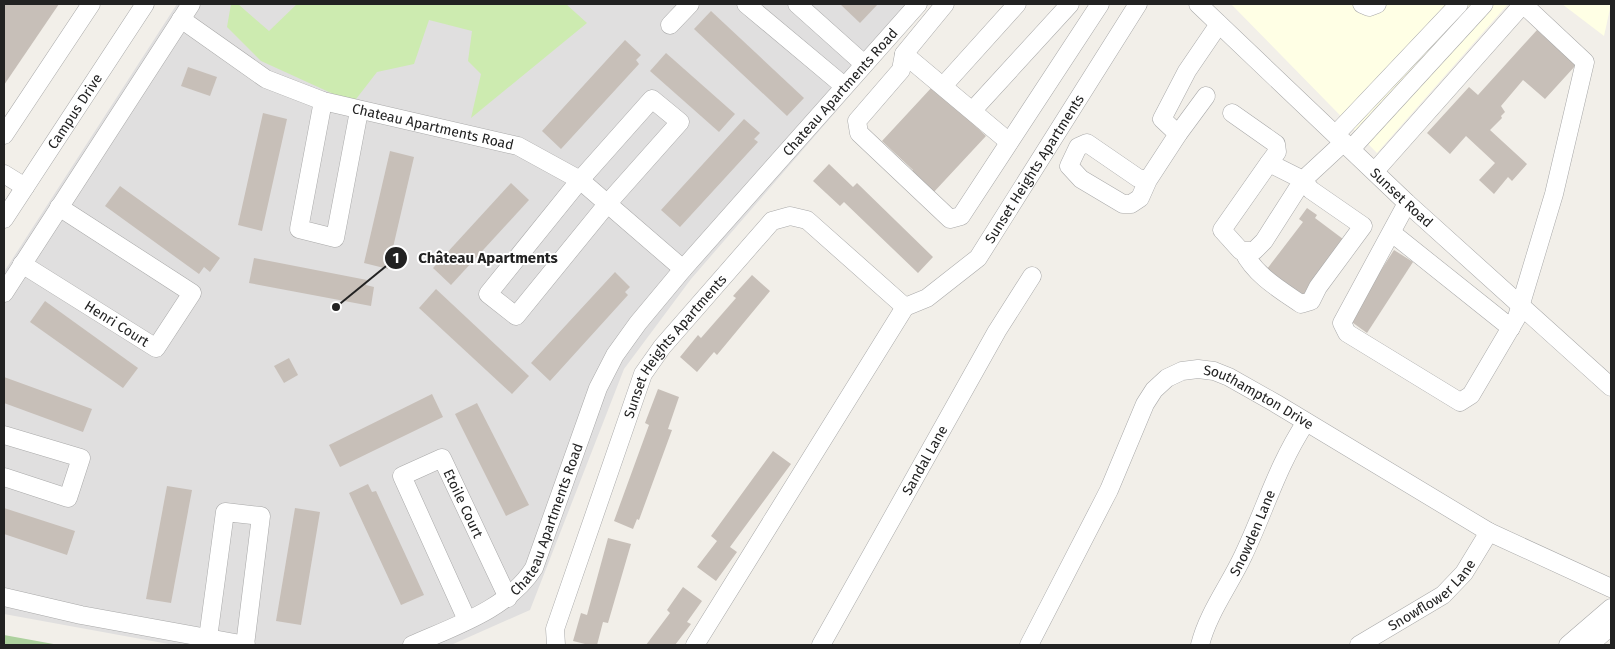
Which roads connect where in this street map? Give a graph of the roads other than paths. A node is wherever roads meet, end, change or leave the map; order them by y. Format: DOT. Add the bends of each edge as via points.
graph roads {
  1 [pos="91,4"];
  2 [pos="145,4"];
  3 [pos="191,4"];
  4 [pos="690,4"];
  5 [pos="746,4"];
  6 [pos="797,4"];
  7 [pos="918,4"];
  8 [pos="945,4"];
  9 [pos="1017,4"];
  10 [pos="1070,4"];
  11 [pos="1100,4"];
  12 [pos="1138,4"];
  13 [pos="1198,4"];
  14 [pos="1362,4"];
  15 [pos="1377,4"];
  16 [pos="1459,4"];
  17 [pos="1484,4"];
  18 [pos="181,19"];
  19 [pos="1219,24"];
  20 [pos="670,25"];
  21 [pos="904,54"];
  22 [pos="864,64"];
  23 [pos="944,85"];
  24 [pos="844,86"];
  25 [pos="1206,96"];
  26 [pos="323,102"];
  27 [pos="973,110"];
  28 [pos="359,111"];
  29 [pos="1232,113"];
  30 [pos="1178,134"];
  31 [pos="4,135"];
  32 [pos="1009,142"];
  33 [pos="1344,142"];
  34 [pos="1269,163"];
  35 [pos="1374,171"];
  36 [pos="4,174"];
  37 [pos="580,180"];
  38 [pos="1148,180"];
  39 [pos="1303,180"];
  40 [pos="25,187"];
  41 [pos="608,203"];
  42 [pos="1408,203"];
  43 [pos="59,207"];
  44 [pos="4,219"];
  45 [pos="1392,233"];
  46 [pos="1246,258"];
  47 [pos="22,264"];
  48 [pos="683,269"];
  49 [pos="1032,276"];
  50 [pos="4,293"];
  51 [pos="1520,305"];
  52 [pos="905,307"];
  53 [pos="1512,328"];
  54 [pos="1611,387"];
  55 [pos="1306,422"];
  56 [pos="4,435"];
  57 [pos="4,477"];
  58 [pos="1489,532"];
  59 [pos="1611,588"];
  60 [pos="4,597"];
  61 [pos="508,598"];
  62 [pos="1611,608"];
  63 [pos="467,620"];
  64 [pos="1611,626"];
  65 [pos="208,638"];
  66 [pos="246,645"];
  67 [pos="412,645"];
  68 [pos="556,645"];
  69 [pos="695,645"];
  70 [pos="820,645"];
  71 [pos="1029,645"];
  72 [pos="1200,645"];
  73 [pos="1360,645"];
  74 [pos="1568,645"];
  75 [pos="1589,645"];
  1 -- 31 [label="street"];
  2 -- 40 [label="street, Campus Drive"];
  3 -- 18 [label="street"];
  4 -- 20 [label="street"];
  5 -- 24 [label="street"];
  6 -- 22 [label="street"];
  7 -- 22 [label="street, Chateau Apartments Road"];
  8 -- 21 [label="street"];
  9 -- 23 [label="street"];
  10 -- 27 [label="street"];
  11 -- 32 [label="street"];
  12 -- 52 [label="street, Sunset Heights Apartments" via="978,258 927,298"];
  13 -- 19 [label="street, Sunset Road"];
  14 -- 15 [label="street" via="1369,7"];
  16 -- 33 [label="street"];
  17 -- 33 [label="street"];
  18 -- 26 [label="street, Chateau Apartments Road" via="266,79"];
  18 -- 43 [label="street"];
  19 -- 30 [label="street" via="1187,71 1162,119"];
  19 -- 33 [label="street, Sunset Road"];
  21 -- 23 [label="street"];
  21 -- 32 [label="street" via="901,70 858,121 858,133 950,219 961,216"];
  22 -- 24 [label="street, Chateau Apartments Road"];
  23 -- 27 [label="street"];
  24 -- 48 [label="street, Chateau Apartments Road"];
  25 -- 30 [label="street"];
  26 -- 28 [label="street, Chateau Apartments Road"];
  26 -- 28 [label="street" via="299,229 335,238"];
  27 -- 32 [label="street"];
  28 -- 37 [label="street, Chateau Apartments Road" via="518,146"];
  29 -- 34 [label="street" via="1276,144 1277,152"];
  30 -- 38 [label="street"];
  33 -- 35 [label="street, Sunset Road"];
  33 -- 39 [label="street"];
  34 -- 39 [label="street"];
  34 -- 46 [label="street" via="1222,230"];
  35 -- 42 [label="street, Sunset Road"];
  35 -- 51 [label="street" via="1523,4 1585,62 1554,194"];
  36 -- 40 [label="street"];
  37 -- 41 [label="street, Chateau Apartments Road"];
  37 -- 41 [label="street" via="652,99 680,122"];
  37 -- 41 [label="street" via="488,294 516,316"];
  39 -- 46 [label="street" via="1264,241"];
  39 -- 46 [label="street" via="1311,190 1363,226 1308,304 1301,304"];
  40 -- 44 [label="street, Campus Drive"];
  41 -- 48 [label="street, Chateau Apartments Road"];
  42 -- 45 [label="street"];
  42 -- 51 [label="street, Sunset Road"];
  43 -- 47 [label="street"];
  43 -- 47 [label="street, Henri Court" via="192,293 156,348"];
  45 -- 53 [label="street"];
  45 -- 53 [label="street" via="1342,323 1347,333 1460,402 1471,395"];
  47 -- 50 [label="street"];
  48 -- 61 [label="street, Chateau Apartments Road" via="615,356 598,388 534,568"];
  49 -- 70 [label="street, Sandal Lane" via="1000,325"];
  51 -- 53 [label="street"];
  51 -- 54 [label="street, Sunset Road"];
  52 -- 68 [label="street, Sunset Heights Apartments" via="807,220 790,216 772,221 662,347 643,374 555,629"];
  52 -- 69 [label="street"];
  55 -- 58 [label="street, Southampton Drive"];
  55 -- 71 [label="street, Southampton Drive" via="1214,371 1182,371 1167,378 1154,390 1146,404 1109,490"];
  55 -- 72 [label="street, Snowden Lane" via="1281,464 1257,526"];
  56 -- 57 [label="street" via="81,458 68,498"];
  58 -- 59 [label="street, Southampton Drive"];
  58 -- 73 [label="street, Snowflower Lane" via="1464,573 1443,595"];
  60 -- 65 [label="street"];
  61 -- 63 [label="street, Chateau Apartments Road"];
  61 -- 63 [label="street, Etoile Court" via="442,458 402,476"];
  62 -- 74 [label="street"];
  63 -- 67 [label="street, Chateau Apartments Road"];
  64 -- 75 [label="street"];
  65 -- 66 [label="street"];
  65 -- 66 [label="street" via="225,512 261,516"];
}
